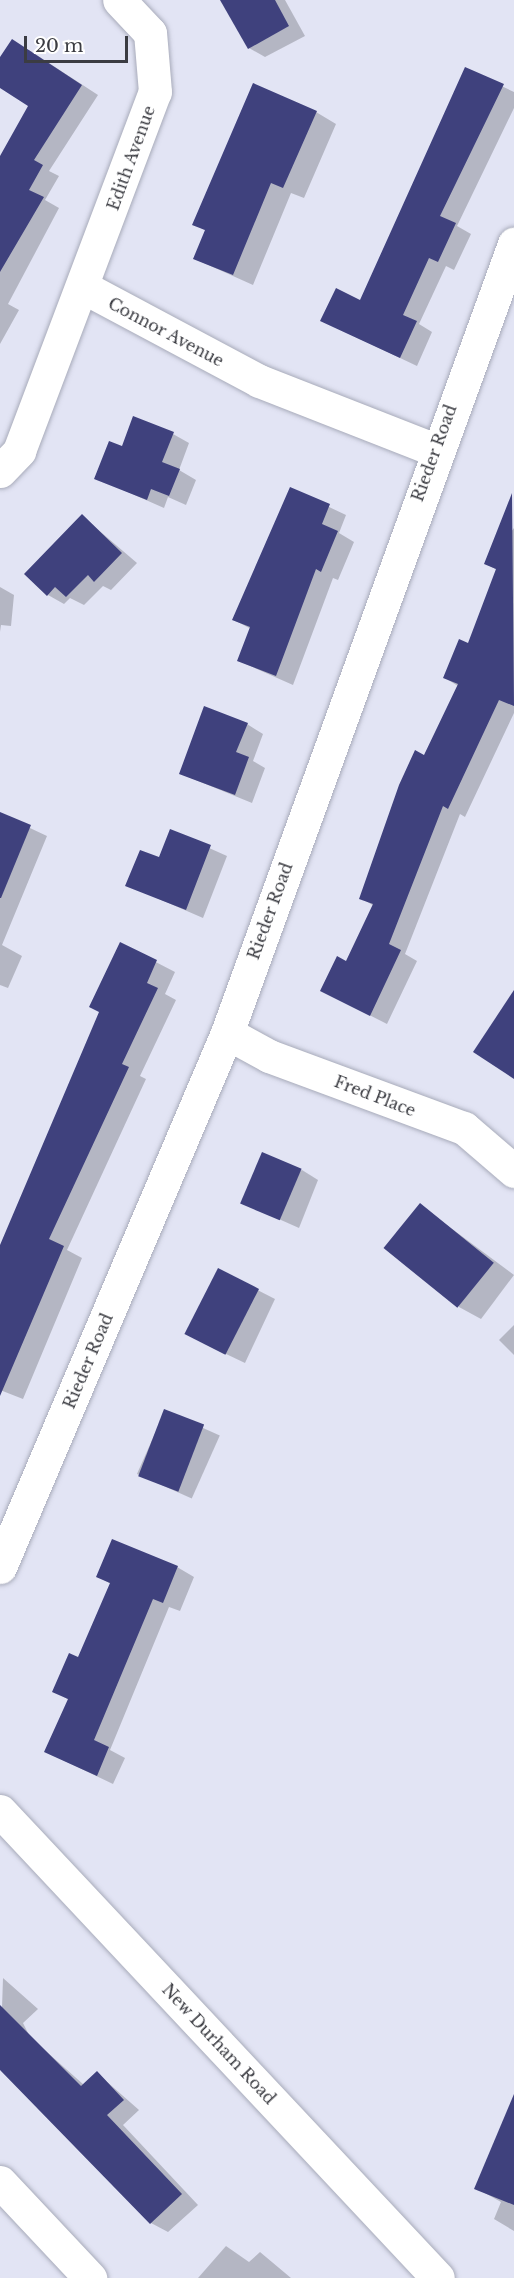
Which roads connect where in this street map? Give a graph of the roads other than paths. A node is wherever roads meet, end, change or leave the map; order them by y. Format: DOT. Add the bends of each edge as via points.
graph roads {
  1 [pos="119,0"];
  2 [pos="514,244"];
  3 [pos="85,288"];
  4 [pos="435,450"];
  5 [pos="0,471"];
  6 [pos="227,1033"];
  7 [pos="514,1171"];
  8 [pos="0,1567"];
  9 [pos="0,1811"];
  10 [pos="0,2182"];
  11 [pos="90,2278"];
  12 [pos="438,2278"];
  1 -- 3 [label="street, Edith Avenue" via="150,33 154,92"];
  2 -- 4 [label="street, Rieder Road"];
  3 -- 4 [label="street, Connor Avenue" via="259,381"];
  3 -- 5 [label="street" via="19,451"];
  4 -- 6 [label="street, Rieder Road"];
  6 -- 7 [label="street, Fred Place" via="269,1056 464,1128"];
  6 -- 8 [label="street, Rieder Road"];
  9 -- 12 [label="street, New Durham Road"];
  10 -- 11 [label="street"];
}
